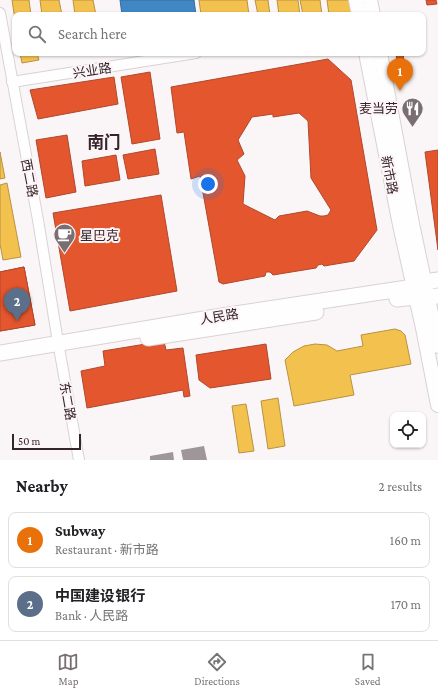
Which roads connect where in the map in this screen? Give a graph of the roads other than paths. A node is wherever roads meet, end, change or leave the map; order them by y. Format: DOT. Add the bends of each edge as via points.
graph roads {
  1 [pos="356,0"];
  2 [pos="370,0"];
  3 [pos="358,12"];
  4 [pos="372,12"];
  5 [pos="0,13"];
  6 [pos="177,56"];
  7 [pos="367,56"];
  8 [pos="381,56"];
  9 [pos="12,82"];
  10 [pos="427,290"];
  11 [pos="438,346"];
  12 [pos="59,347"];
  13 [pos="0,353"];
  14 [pos="0,362"];
  15 [pos="438,405"];
  16 [pos="79,460"];
  1 -- 3 [label="main road"];
  2 -- 4 [label="main road"];
  5 -- 9 [label="street, 西二路"];
  6 -- 9 [label="street, 兴业路"];
  7 -- 10 [label="main road, 新市路" via="398,218"];
  8 -- 10 [label="main road, 新市路"];
  9 -- 12 [label="street, 西二路"];
  10 -- 11 [label="main road"];
  10 -- 12 [label="main road, 人民路" via="222,316"];
  10 -- 15 [label="main road"];
  12 -- 13 [label="main road, 人民路"];
  12 -- 14 [label="main road, 人民路"];
  12 -- 16 [label="street, 东二路"];
}
